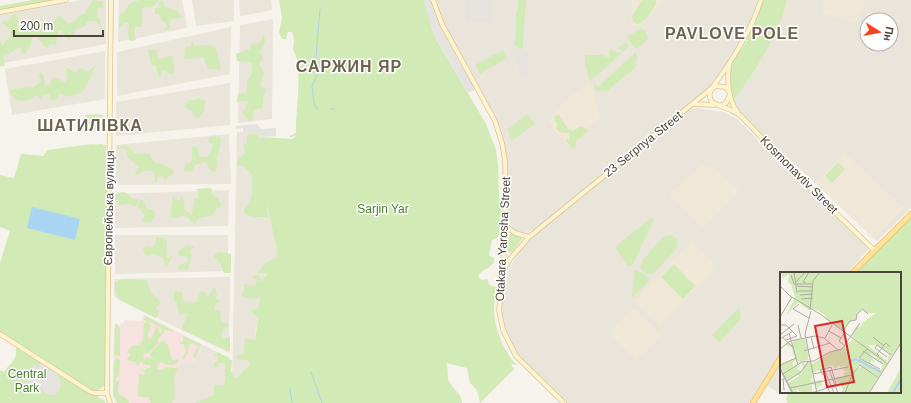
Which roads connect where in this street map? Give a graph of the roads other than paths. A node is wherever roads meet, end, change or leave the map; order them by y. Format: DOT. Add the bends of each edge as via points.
graph roads {
  1 [pos="66,0"];
  2 [pos="111,0"];
  3 [pos="433,0"];
  4 [pos="761,0"];
  5 [pos="0,12"];
  6 [pos="729,64"];
  7 [pos="712,88"];
  8 [pos="729,94"];
  9 [pos="692,105"];
  10 [pos="718,105"];
  11 [pos="740,115"];
  12 [pos="911,214"];
  13 [pos="506,226"];
  14 [pos="529,236"];
  15 [pos="874,250"];
  16 [pos="504,270"];
  17 [pos="853,272"];
  18 [pos="0,334"];
  19 [pos="780,359"];
  20 [pos="107,393"];
  21 [pos="110,403"];
  22 [pos="564,403"];
  23 [pos="753,403"];
  1 -- 5 [label="street"];
  2 -- 20 [label="street, Європейська вулиця"];
  3 -- 13 [label="street, Otakara Yarosha Street" via="442,24 498,130 506,176"];
  4 -- 6 [label="street, 23 Serpnya Street" via="745,38"];
  6 -- 7 [label="street, 23 Serpnya Street"];
  6 -- 8 [label="street"];
  7 -- 8 [label="street" via="723,86"];
  7 -- 9 [label="street, 23 Serpnya Street"];
  7 -- 10 [label="street" via="710,99"];
  8 -- 10 [label="street" via="727,102"];
  8 -- 11 [label="street"];
  9 -- 10 [label="street, Kosmonavtiv Street"];
  9 -- 14 [label="street, 23 Serpnya Street"];
  10 -- 11 [label="street, Kosmonavtiv Street"];
  11 -- 15 [label="street, Kosmonavtiv Street"];
  12 -- 15 [label="main road"];
  13 -- 14 [label="street" via="515,233"];
  13 -- 16 [label="street, Otakara Yarosha Street"];
  14 -- 16 [label="street, 23 Serpnya Street"];
  15 -- 17 [label="main road"];
  16 -- 22 [label="street, Otakara Yarosha Street" via="499,310 503,330 516,356"];
  18 -- 20 [label="street" via="89,391"];
  19 -- 23 [label="main road"];
  20 -- 21 [label="street, Європейська вулиця"];
}
